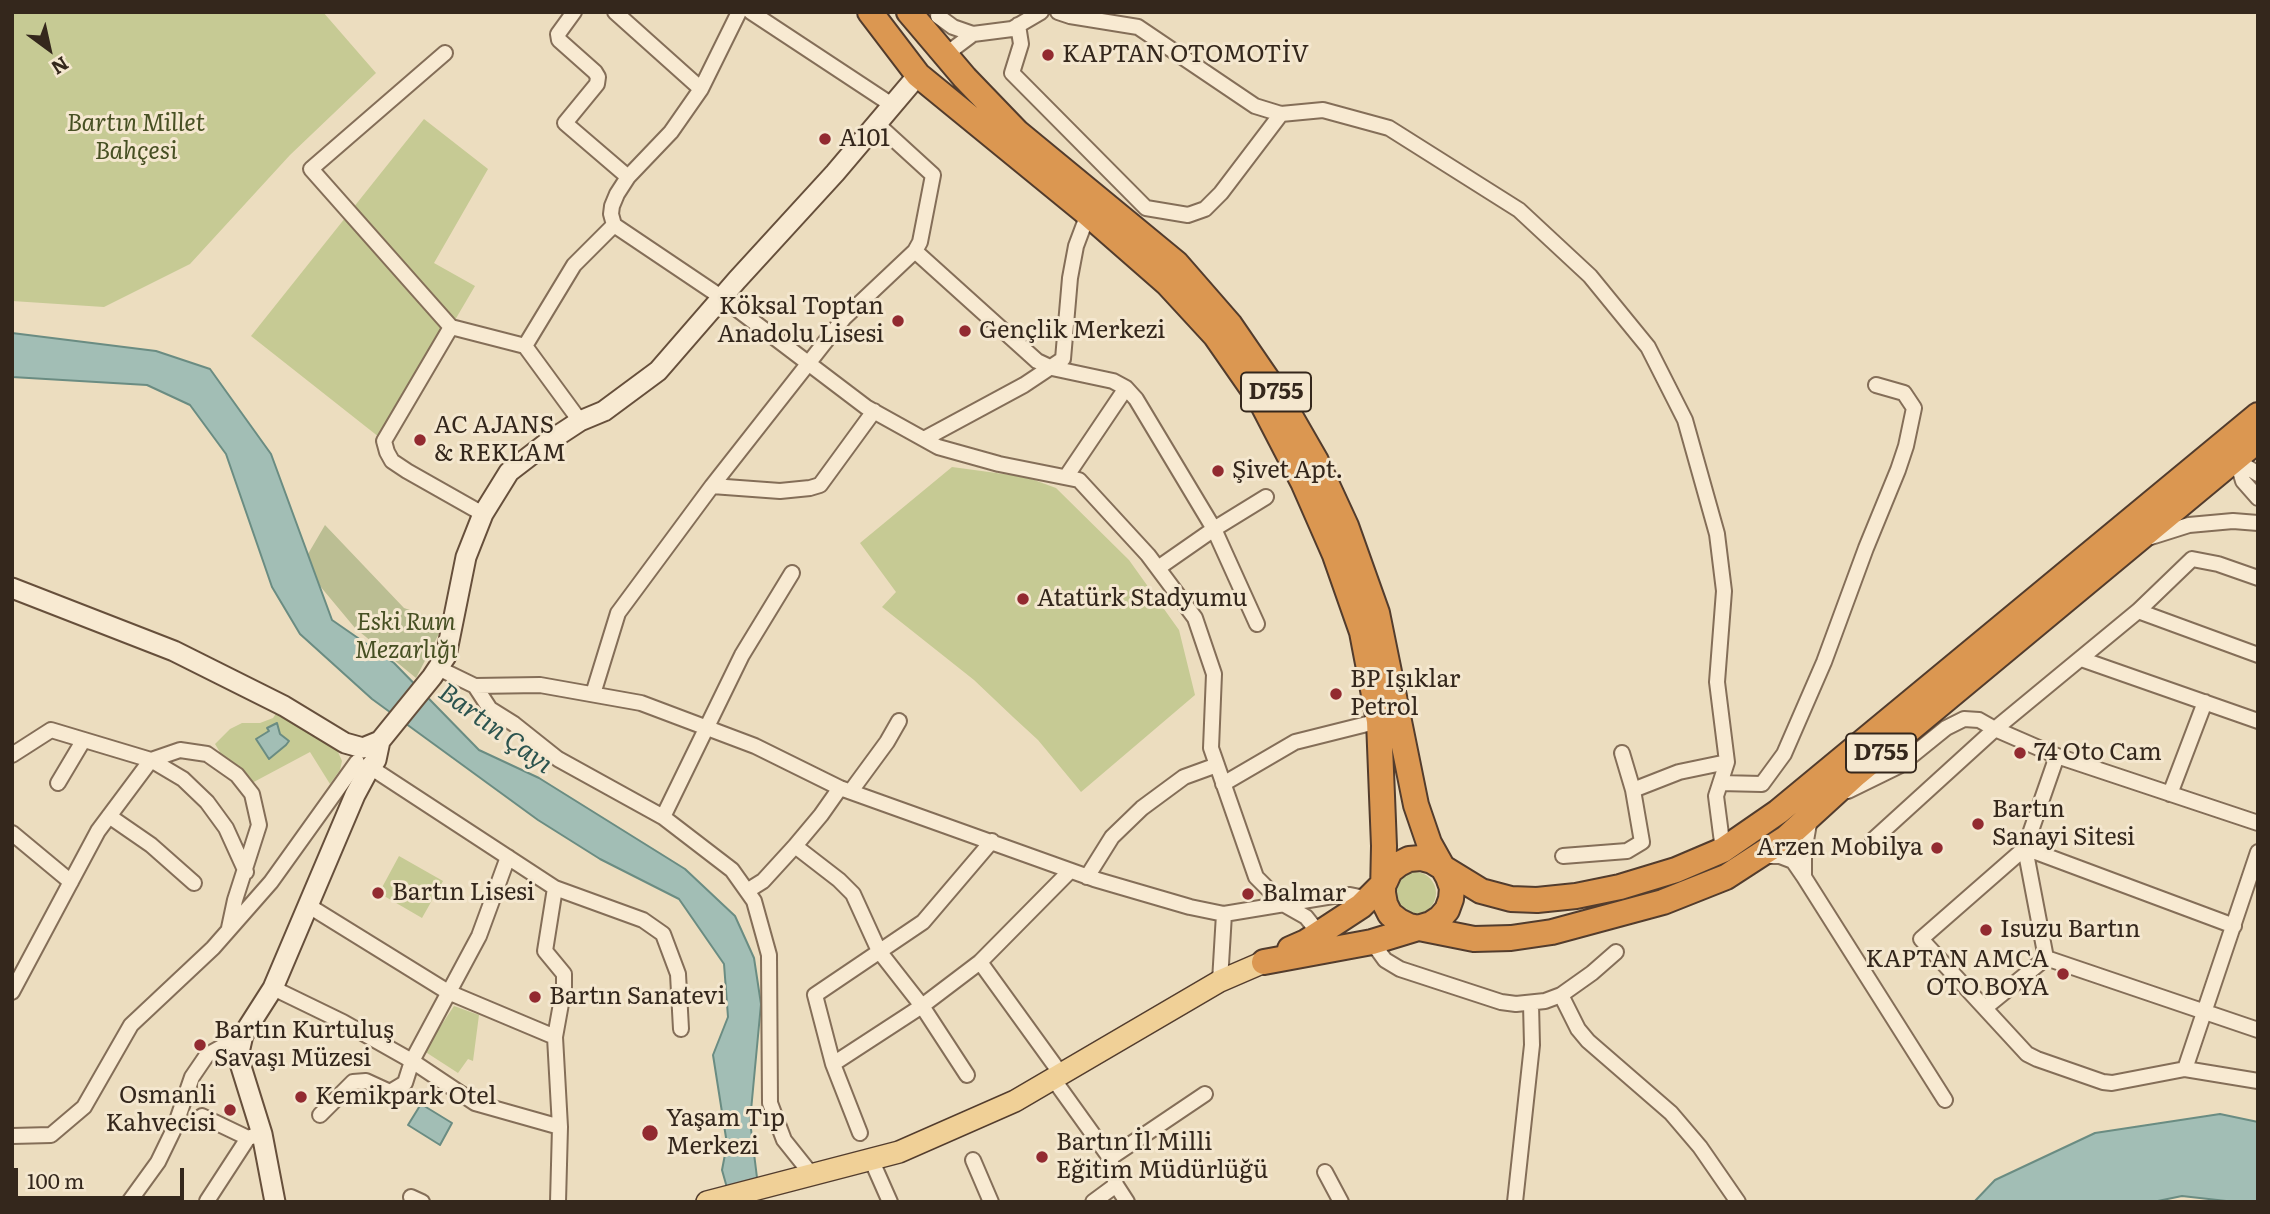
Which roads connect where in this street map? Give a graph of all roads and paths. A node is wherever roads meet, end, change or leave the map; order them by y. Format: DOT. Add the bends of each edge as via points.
graph roads {
  1 [pos="575,12"];
  2 [pos="739,12"];
  3 [pos="751,12"];
  4 [pos="870,12"];
  5 [pos="909,12"];
  6 [pos="1041,12"];
  7 [pos="1058,12"];
  8 [pos="616,13"];
  9 [pos="937,14"];
  10 [pos="1018,26"];
  11 [pos="973,34"];
  12 [pos="941,51"];
  13 [pos="445,53"];
  14 [pos="918,75"];
  15 [pos="701,89"];
  16 [pos="892,105"];
  17 [pos="1281,114"];
  18 [pos="876,123"];
  19 [pos="628,177"];
  20 [pos="1088,215"];
  21 [pos="614,225"];
  22 [pos="915,251"];
  23 [pos="721,297"];
  24 [pos="451,327"];
  25 [pos="525,346"];
  26 [pos="809,362"];
  27 [pos="1052,368"];
  28 [pos="1876,385"];
  29 [pos="1126,388"];
  30 [pos="874,411"];
  31 [pos="580,421"];
  32 [pos="2254,426"];
  33 [pos="924,439"];
  34 [pos="2235,458"];
  35 [pos="2192,469"];
  36 [pos="2258,474"];
  37 [pos="1066,477"];
  38 [pos="712,485"];
  39 [pos="1266,497"];
  40 [pos="2258,498"];
  41 [pos="483,514"];
  42 [pos="2258,523"];
  43 [pos="1214,528"];
  44 [pos="2136,541"];
  45 [pos="1158,568"];
  46 [pos="792,573"];
  47 [pos="2258,578"];
  48 [pos="12,589"];
  49 [pos="2138,611"];
  50 [pos="1257,624"];
  51 [pos="2258,655"];
  52 [pos="2081,659"];
  53 [pos="435,673"];
  54 [pos="475,686"];
  55 [pos="593,694"];
  56 [pos="2204,702"];
  57 [pos="899,721"];
  58 [pos="1379,721"];
  59 [pos="2258,721"];
  60 [pos="706,728"];
  61 [pos="1995,729"];
  62 [pos="83,741"];
  63 [pos="1622,753"];
  64 [pos="12,755"];
  65 [pos="2057,756"];
  66 [pos="367,757"];
  67 [pos="151,760"];
  68 [pos="1727,762"];
  69 [pos="1217,765"];
  70 [pos="58,783"];
  71 [pos="1720,783"];
  72 [pos="1223,784"];
  73 [pos="845,789"];
  74 [pos="1633,790"];
  75 [pos="2171,794"];
  76 [pos="1829,800"];
  77 [pos="109,816"];
  78 [pos="663,817"];
  79 [pos="1810,818"];
  80 [pos="2258,823"];
  81 [pos="12,834"];
  82 [pos="1873,840"];
  83 [pos="992,841"];
  84 [pos="795,846"];
  85 [pos="2025,848"];
  86 [pos="1723,850"];
  87 [pos="2258,852"];
  88 [pos="1563,856"];
  89 [pos="1760,856"];
  90 [pos="508,857"];
  91 [pos="1441,867"];
  92 [pos="1070,870"];
  93 [pos="246,872"];
  94 [pos="1087,877"];
  95 [pos="1804,877"];
  96 [pos="71,882"];
  97 [pos="194,883"];
  98 [pos="555,888"];
  99 [pos="747,891"];
  100 [pos="1380,895"];
  101 [pos="1283,904"];
  102 [pos="309,906"];
  103 [pos="1224,914"];
  104 [pos="2234,926"];
  105 [pos="1420,927"];
  106 [pos="228,930"];
  107 [pos="1313,938"];
  108 [pos="1372,942"];
  109 [pos="879,951"];
  110 [pos="1616,952"];
  111 [pos="2046,958"];
  112 [pos="980,962"];
  113 [pos="1264,962"];
  114 [pos="1220,981"];
  115 [pos="273,988"];
  116 [pos="12,992"];
  117 [pos="448,992"];
  118 [pos="1561,995"];
  119 [pos="1531,1004"];
  120 [pos="922,1006"];
  121 [pos="1986,1007"];
  122 [pos="2204,1010"];
  123 [pos="681,1029"];
  124 [pos="2258,1030"];
  125 [pos="555,1037"];
  126 [pos="230,1053"];
  127 [pos="412,1061"];
  128 [pos="833,1064"];
  129 [pos="2185,1069"];
  130 [pos="967,1075"];
  131 [pos="1057,1077"];
  132 [pos="2258,1080"];
  133 [pos="1205,1094"];
  134 [pos="1945,1100"];
  135 [pos="320,1115"];
  136 [pos="202,1116"];
  137 [pos="559,1127"];
  138 [pos="860,1133"];
  139 [pos="12,1136"];
  140 [pos="255,1136"];
  141 [pos="1110,1158"];
  142 [pos="872,1159"];
  143 [pos="973,1160"];
  144 [pos="1325,1172"];
  145 [pos="812,1175"];
  146 [pos="1116,1185"];
  147 [pos="207,1201"];
  148 [pos="129,1202"];
  149 [pos="275,1202"];
  150 [pos="558,1202"];
  151 [pos="708,1202"];
  152 [pos="890,1202"];
  153 [pos="991,1202"];
  154 [pos="1093,1202"];
  155 [pos="1127,1202"];
  156 [pos="1340,1202"];
  157 [pos="1515,1202"];
  158 [pos="1738,1202"];
  1 -- 19 [label="street" via="558,34 559,40 598,77 565,122"];
  2 -- 15 [label="street"];
  3 -- 16 [label="street"];
  4 -- 14 [label="highway, D755"];
  5 -- 12 [label="highway, D755"];
  6 -- 10 [label="street"];
  7 -- 17 [label="street" via="1138,27 1255,106"];
  8 -- 15 [label="street"];
  9 -- 11 [label="street" via="953,27"];
  9 -- 12 [label="street" via="943,33"];
  10 -- 11 [label="street"];
  10 -- 17 [label="street" via="1021,44 1012,73 1146,208 1188,215 1205,209"];
  11 -- 12 [label="street" via="953,49"];
  12 -- 14 [label="highway"];
  12 -- 91 [label="highway, D755" via="1017,132 1176,263 1230,325 1278,395 1346,526 1377,613 1416,805"];
  13 -- 24 [label="street" via="311,169"];
  14 -- 16 [label="main road"];
  14 -- 20 [label="highway, D755"];
  15 -- 19 [label="street" via="671,132"];
  16 -- 18 [label="main road"];
  17 -- 68 [label="street" via="1323,110 1389,128 1519,210 1590,276 1648,347 1685,420 1717,534 1724,591 1717,682"];
  18 -- 22 [label="street" via="933,175 923,234"];
  18 -- 23 [label="main road"];
  19 -- 21 [label="street" via="612,206"];
  20 -- 27 [label="street" via="1076,246 1062,359"];
  20 -- 58 [label="highway, D755" via="1168,284 1215,335 1261,401 1335,555 1362,632"];
  21 -- 23 [label="street"];
  21 -- 25 [label="street" via="574,265"];
  22 -- 26 [label="street" via="844,318"];
  22 -- 27 [label="street" via="1003,332"];
  23 -- 26 [label="street"];
  23 -- 31 [label="main road" via="658,371 604,411"];
  24 -- 25 [label="street"];
  24 -- 41 [label="street" via="384,441 392,461"];
  25 -- 31 [label="street"];
  26 -- 30 [label="street"];
  26 -- 38 [label="street"];
  27 -- 29 [label="street"];
  27 -- 33 [label="street"];
  28 -- 71 [label="street" via="1904,393 1914,408 1898,470 1824,662 1784,754 1762,784"];
  29 -- 37 [label="street"];
  29 -- 43 [label="street"];
  30 -- 33 [label="street"];
  30 -- 38 [label="street" via="820,485 780,491"];
  31 -- 41 [label="main road" via="509,472"];
  32 -- 34 [label="highway, D755"];
  32 -- 35 [label="highway, D755"];
  33 -- 37 [label="street" via="999,464"];
  34 -- 35 [label="street" via="2223,457"];
  34 -- 36 [label="street"];
  34 -- 40 [label="street" via="2243,481"];
  34 -- 44 [label="highway, D755"];
  35 -- 86 [label="highway, D755" via="1778,811"];
  37 -- 45 [label="street" via="1079,480"];
  38 -- 55 [label="street" via="618,613"];
  39 -- 43 [label="street"];
  41 -- 53 [label="main road" via="466,557 446,656"];
  42 -- 44 [label="street" via="2189,525"];
  43 -- 45 [label="street"];
  43 -- 50 [label="street"];
  44 -- 76 [label="highway, D755"];
  45 -- 69 [label="street" via="1195,618 1214,674 1211,748"];
  46 -- 60 [label="street" via="742,655"];
  47 -- 49 [label="street" via="2192,559"];
  48 -- 66 [label="main road" via="173,651 284,706"];
  49 -- 51 [label="street"];
  49 -- 52 [label="street"];
  52 -- 56 [label="street"];
  52 -- 61 [label="street"];
  53 -- 54 [label="street"];
  53 -- 66 [label="main road"];
  54 -- 55 [label="street" via="540,685"];
  54 -- 78 [label="street" via="490,709 558,759"];
  55 -- 60 [label="street" via="641,703"];
  56 -- 59 [label="street"];
  56 -- 75 [label="street"];
  57 -- 73 [label="street" via="887,742"];
  58 -- 72 [label="street" via="1295,742"];
  58 -- 100 [label="highway, D755"];
  60 -- 73 [label="street"];
  60 -- 78 [label="street"];
  61 -- 65 [label="street"];
  61 -- 76 [label="street" via="1979,720 1964,719 1899,766"];
  61 -- 82 [label="street"];
  62 -- 64 [label="street" via="51,730"];
  62 -- 67 [label="street"];
  62 -- 70 [label="street"];
  63 -- 74 [label="street"];
  65 -- 75 [label="street"];
  65 -- 85 [label="street"];
  66 -- 90 [label="street" via="435,810"];
  66 -- 102 [label="main road"];
  66 -- 106 [label="street"];
  67 -- 77 [label="street"];
  67 -- 93 [label="street" via="183,779 207,802 226,828"];
  67 -- 93 [label="street" via="180,750 207,754 237,775 252,794 259,825"];
  68 -- 71 [label="street"];
  68 -- 74 [label="street" via="1679,772"];
  69 -- 72 [label="street"];
  69 -- 94 [label="street" via="1184,777 1142,808 1112,837"];
  71 -- 86 [label="street" via="1716,796"];
  72 -- 101 [label="street" via="1256,877"];
  73 -- 83 [label="street"];
  73 -- 84 [label="street"];
  74 -- 88 [label="street" via="1642,842 1627,851"];
  75 -- 80 [label="street"];
  76 -- 79 [label="highway, D755"];
  77 -- 96 [label="street"];
  77 -- 97 [label="street"];
  78 -- 99 [label="street" via="732,870"];
  79 -- 89 [label="highway, D755"];
  79 -- 95 [label="street"];
  81 -- 96 [label="street"];
  83 -- 92 [label="street"];
  83 -- 109 [label="street" via="923,922"];
  84 -- 99 [label="street" via="763,881"];
  84 -- 109 [label="street" via="853,894"];
  85 -- 104 [label="street"];
  85 -- 111 [label="street"];
  85 -- 121 [label="street" via="1921,939"];
  86 -- 91 [label="highway, D755" via="1620,887 1537,900 1481,891"];
  87 -- 104 [label="street"];
  89 -- 95 [label="street" via="1793,861"];
  89 -- 105 [label="highway, D755" via="1726,877 1663,902 1552,932 1474,939"];
  90 -- 98 [label="street"];
  90 -- 117 [label="street" via="479,936"];
  91 -- 100 [label="highway" via="1421,858 1399,863 1390,871"];
  91 -- 105 [label="highway" via="1452,888 1451,899 1440,918"];
  92 -- 94 [label="street"];
  92 -- 112 [label="street"];
  93 -- 106 [label="street"];
  94 -- 103 [label="street"];
  95 -- 134 [label="street"];
  96 -- 116 [label="street"];
  98 -- 123 [label="street" via="643,920 663,934 678,974"];
  98 -- 125 [label="street" via="545,950 564,974"];
  99 -- 145 [label="street" via="769,956 770,1103 783,1140"];
  100 -- 101 [label="street"];
  100 -- 105 [label="highway, D755" via="1398,921"];
  100 -- 107 [label="highway"];
  101 -- 103 [label="street"];
  101 -- 107 [label="street" via="1306,917"];
  102 -- 115 [label="main road"];
  102 -- 117 [label="street"];
  103 -- 114 [label="street"];
  104 -- 122 [label="street"];
  105 -- 108 [label="highway"];
  106 -- 139 [label="street" via="131,1025 84,1107 51,1135"];
  107 -- 108 [label="highway"];
  107 -- 113 [label="highway"];
  108 -- 119 [label="street" via="1385,960 1400,970 1501,1002"];
  109 -- 120 [label="street"];
  109 -- 128 [label="street" via="815,995"];
  110 -- 118 [label="street"];
  111 -- 121 [label="street"];
  111 -- 122 [label="street"];
  112 -- 120 [label="street"];
  112 -- 131 [label="street"];
  113 -- 114 [label="main road"];
  114 -- 131 [label="main road"];
  115 -- 126 [label="main road"];
  115 -- 127 [label="street"];
  117 -- 125 [label="street"];
  117 -- 127 [label="street"];
  118 -- 119 [label="street"];
  118 -- 158 [label="street" via="1588,1041 1671,1113"];
  119 -- 157 [label="street" via="1532,1045"];
  120 -- 128 [label="street"];
  120 -- 130 [label="street"];
  121 -- 129 [label="street" via="2027,1054 2103,1082"];
  122 -- 124 [label="street"];
  122 -- 129 [label="street"];
  125 -- 137 [label="street"];
  126 -- 140 [label="main road"];
  126 -- 148 [label="street" via="207,1055 192,1077 158,1162"];
  127 -- 135 [label="street" via="405,1083 390,1092 366,1081 353,1082"];
  127 -- 137 [label="street" via="475,1103"];
  128 -- 138 [label="street"];
  129 -- 132 [label="street"];
  131 -- 141 [label="street"];
  131 -- 142 [label="main road" via="1015,1101 899,1152"];
  133 -- 141 [label="street"];
  136 -- 140 [label="street"];
  137 -- 150 [label="street"];
  140 -- 147 [label="street"];
  140 -- 149 [label="main road"];
  141 -- 146 [label="street"];
  142 -- 145 [label="main road"];
  142 -- 152 [label="street"];
  143 -- 153 [label="street"];
  144 -- 156 [label="street"];
  145 -- 151 [label="main road"];
  146 -- 154 [label="street"];
  146 -- 155 [label="street"];
}
